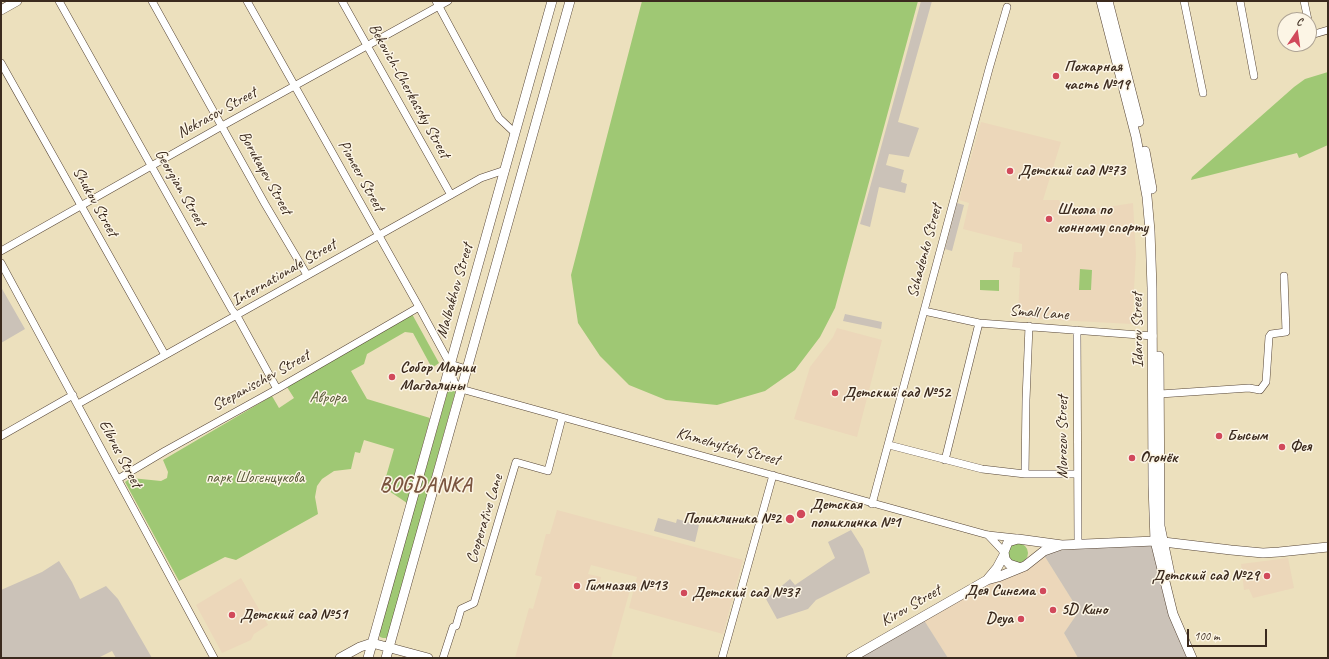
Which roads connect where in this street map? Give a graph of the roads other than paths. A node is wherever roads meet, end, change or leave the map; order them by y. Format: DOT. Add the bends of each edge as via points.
graph roads {
  1 [pos="17,1"];
  2 [pos="59,1"];
  3 [pos="152,1"];
  4 [pos="247,1"];
  5 [pos="342,1"];
  6 [pos="448,1"];
  7 [pos="552,1"];
  8 [pos="570,1"];
  9 [pos="1101,1"];
  10 [pos="1108,1"];
  11 [pos="1184,1"];
  12 [pos="1240,1"];
  13 [pos="1304,1"];
  14 [pos="438,3"];
  15 [pos="1007,7"];
  16 [pos="1,10"];
  17 [pos="1306,12"];
  18 [pos="1328,30"];
  19 [pos="1317,33"];
  20 [pos="367,47"];
  21 [pos="1,63"];
  22 [pos="1254,76"];
  23 [pos="294,86"];
  24 [pos="1203,93"];
  25 [pos="222,126"];
  26 [pos="515,133"];
  27 [pos="152,166"];
  28 [pos="505,170"];
  29 [pos="451,195"];
  30 [pos="81,206"];
  31 [pos="379,236"];
  32 [pos="1,251"];
  33 [pos="1,263"];
  34 [pos="307,275"];
  35 [pos="1284,276"];
  36 [pos="419,307"];
  37 [pos="924,311"];
  38 [pos="237,316"];
  39 [pos="979,323"];
  40 [pos="1029,326"];
  41 [pos="1077,330"];
  42 [pos="1153,336"];
  43 [pos="164,356"];
  44 [pos="450,364"];
  45 [pos="466,369"];
  46 [pos="449,383"];
  47 [pos="276,389"];
  48 [pos="461,389"];
  49 [pos="1160,394"];
  50 [pos="72,395"];
  51 [pos="78,404"];
  52 [pos="562,418"];
  53 [pos="1,436"];
  54 [pos="888,445"];
  55 [pos="945,460"];
  56 [pos="1025,474"];
  57 [pos="1077,474"];
  58 [pos="773,475"];
  59 [pos="118,479"];
  60 [pos="872,504"];
  61 [pos="988,535"];
  62 [pos="1021,540"];
  63 [pos="1159,541"];
  64 [pos="1078,544"];
  65 [pos="1062,545"];
  66 [pos="1328,547"];
  67 [pos="1004,554"];
  68 [pos="1030,561"];
  69 [pos="1018,567"];
  70 [pos="987,580"];
  71 [pos="372,643"];
  72 [pos="389,647"];
  73 [pos="214,658"];
  74 [pos="340,658"];
  75 [pos="368,658"];
  76 [pos="386,658"];
  77 [pos="428,658"];
  78 [pos="443,658"];
  79 [pos="722,658"];
  80 [pos="851,658"];
  81 [pos="1192,658"];
  82 [pos="1199,658"];
  1 -- 16 [label="main road"];
  2 -- 27 [label="street, Georgian Street"];
  3 -- 25 [label="street, Borukayev Street"];
  4 -- 23 [label="street, Pioneer Street"];
  5 -- 20 [label="street, Bekovich-Cherkassky Street"];
  6 -- 14 [label="street, Nekrasov Street"];
  7 -- 26 [label="main road, Malbakhov Street"];
  8 -- 45 [label="main road, Malbakhov Street"];
  9 -- 42 [label="main road, Idarov Street" via="1136,137 1147,197"];
  10 -- 49 [label="main road, Idarov Street" via="1149,165 1156,230"];
  11 -- 24 [label="street"];
  12 -- 22 [label="street"];
  13 -- 17 [label="street"];
  14 -- 20 [label="street, Nekrasov Street"];
  14 -- 26 [label="street" via="499,118"];
  15 -- 37 [label="street, Schadenko Street"];
  18 -- 19 [label="street"];
  20 -- 23 [label="street, Nekrasov Street"];
  20 -- 29 [label="street, Bekovich-Cherkassky Street"];
  21 -- 30 [label="street, Shukov Street"];
  23 -- 25 [label="street, Nekrasov Street"];
  23 -- 31 [label="street, Pioneer Street"];
  25 -- 27 [label="street, Nekrasov Street"];
  25 -- 34 [label="street, Borukayev Street"];
  26 -- 28 [label="main road, Malbakhov Street"];
  27 -- 30 [label="street, Nekrasov Street"];
  27 -- 38 [label="street, Georgian Street"];
  28 -- 29 [label="street, Internationale Street" via="481,178"];
  28 -- 44 [label="main road, Malbakhov Street"];
  29 -- 31 [label="street, Internationale Street"];
  30 -- 32 [label="street, Nekrasov Street"];
  30 -- 43 [label="street, Shukov Street"];
  31 -- 34 [label="street, Internationale Street"];
  31 -- 36 [label="street, Pioneer Street"];
  33 -- 50 [label="street, Elbrus Street"];
  34 -- 38 [label="street, Internationale Street"];
  35 -- 49 [label="street" via="1286,332 1272,334 1269,337 1266,382 1260,390 1249,388"];
  36 -- 44 [label="street, Pioneer Street"];
  36 -- 47 [label="street, Stepanischev Street"];
  37 -- 39 [label="street, Small Lane"];
  37 -- 54 [label="street, Schadenko Street"];
  38 -- 43 [label="street, Internationale Street"];
  38 -- 47 [label="street, Georgian Street"];
  39 -- 40 [label="street, Small Lane"];
  39 -- 55 [label="street"];
  40 -- 41 [label="street, Small Lane"];
  40 -- 56 [label="street"];
  41 -- 42 [label="street, Small Lane"];
  41 -- 57 [label="street, Morozov Street"];
  42 -- 63 [label="main road, Idarov Street" via="1153,485"];
  43 -- 51 [label="street, Internationale Street"];
  44 -- 45 [label="street"];
  44 -- 46 [label="main road, Malbakhov Street"];
  45 -- 48 [label="main road, Malbakhov Street"];
  46 -- 48 [label="street"];
  46 -- 71 [label="main road, Malbakhov Street"];
  47 -- 59 [label="street, Stepanischev Street"];
  48 -- 52 [label="street, Khmelnytsky Street"];
  48 -- 72 [label="main road, Malbakhov Street"];
  49 -- 63 [label="main road, Idarov Street"];
  50 -- 51 [label="street, Elbrus Street"];
  50 -- 53 [label="street"];
  51 -- 59 [label="street, Elbrus Street"];
  52 -- 58 [label="street, Khmelnytsky Street"];
  52 -- 78 [label="street, Cooperative Lane" via="548,471 516,462 474,603 461,609"];
  54 -- 55 [label="street"];
  54 -- 60 [label="street, Schadenko Street"];
  55 -- 56 [label="street" via="982,469"];
  56 -- 57 [label="street"];
  57 -- 64 [label="street, Morozov Street"];
  58 -- 60 [label="street, Khmelnytsky Street"];
  58 -- 79 [label="street"];
  59 -- 73 [label="street, Elbrus Street"];
  60 -- 61 [label="street, Khmelnytsky Street"];
  61 -- 62 [label="street, Khmelnytsky Street"];
  61 -- 67 [label="street"];
  62 -- 65 [label="main road"];
  62 -- 67 [label="main road" via="1008,542"];
  62 -- 68 [label="main road" via="1031,548"];
  63 -- 64 [label="main road"];
  63 -- 66 [label="main road" via="1263,552"];
  63 -- 81 [label="main road, Idarov Street" via="1173,614"];
  63 -- 82 [label="main road, Idarov Street" via="1181,617"];
  64 -- 65 [label="main road"];
  65 -- 68 [label="main road" via="1044,551"];
  67 -- 69 [label="main road" via="1009,564"];
  67 -- 70 [label="main road"];
  68 -- 69 [label="main road" via="1025,566"];
  69 -- 70 [label="main road"];
  70 -- 80 [label="main road, Kirov Street"];
  71 -- 72 [label="main road"];
  71 -- 74 [label="main road"];
  71 -- 75 [label="main road, Malbakhov Street"];
  72 -- 76 [label="main road, Malbakhov Street"];
  72 -- 77 [label="main road"];
}
